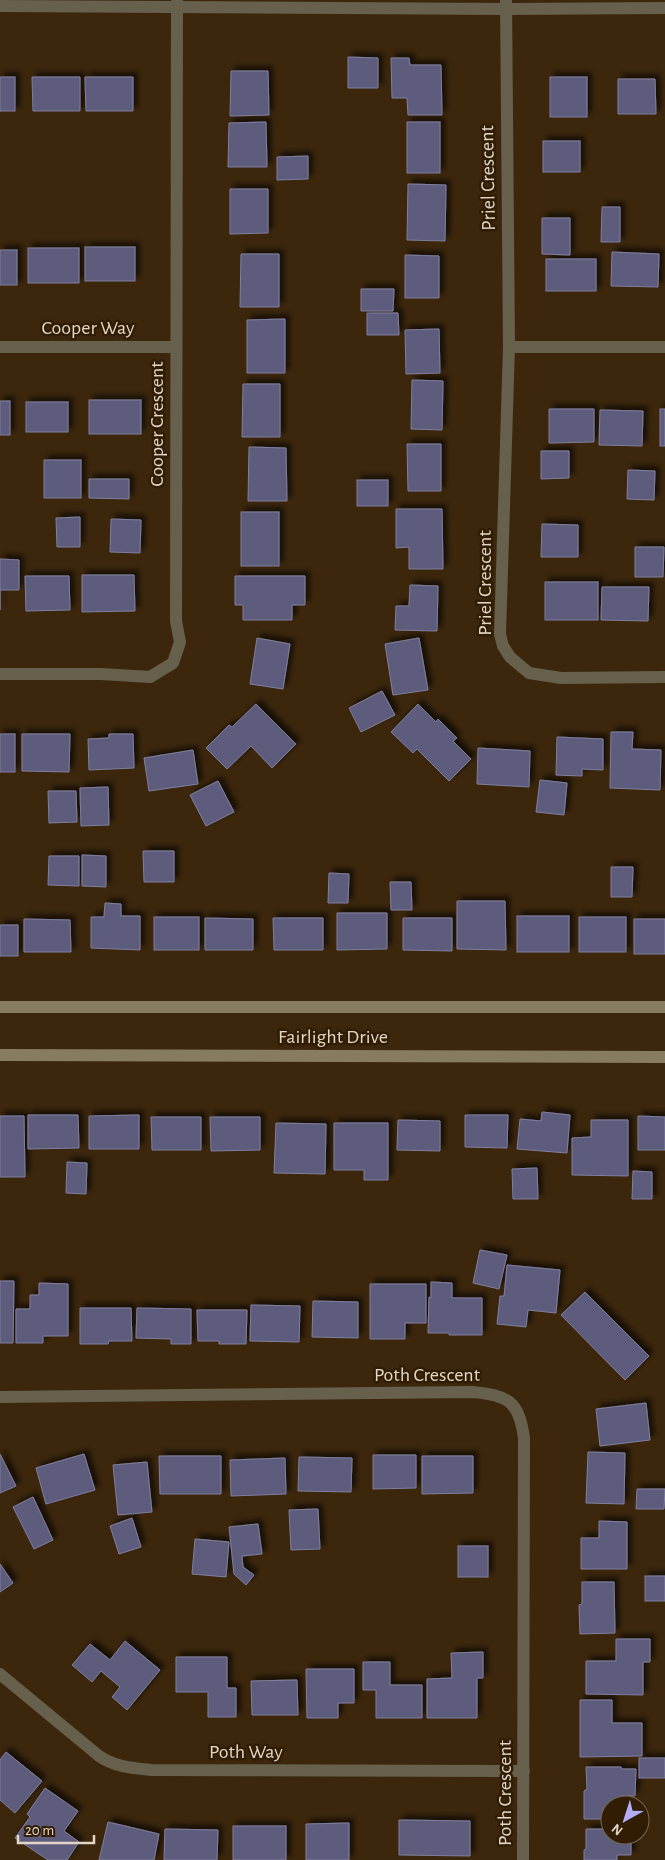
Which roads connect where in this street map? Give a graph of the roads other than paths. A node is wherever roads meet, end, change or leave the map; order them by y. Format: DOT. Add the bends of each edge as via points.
graph roads {
  1 [pos="177,3"];
  2 [pos="506,4"];
  3 [pos="0,6"];
  4 [pos="665,8"];
  5 [pos="0,346"];
  6 [pos="176,347"];
  7 [pos="509,347"];
  8 [pos="665,347"];
  9 [pos="0,674"];
  10 [pos="665,677"];
  11 [pos="0,1007"];
  12 [pos="665,1007"];
  13 [pos="0,1055"];
  14 [pos="665,1057"];
  15 [pos="0,1397"];
  16 [pos="0,1674"];
  17 [pos="524,1771"];
  18 [pos="524,1860"];
  1 -- 2 [label="street"];
  1 -- 3 [label="street"];
  1 -- 6 [label="street, Cooper Crescent"];
  2 -- 4 [label="street"];
  2 -- 7 [label="street, Priel Crescent"];
  5 -- 6 [label="street, Cooper Way"];
  6 -- 9 [label="street, Cooper Crescent" via="176,621 180,642 173,663 150,677"];
  7 -- 8 [label="street"];
  7 -- 10 [label="street, Priel Crescent" via="500,634 503,646 510,657 529,673 561,678"];
  11 -- 12 [label="main road, Fairlight Drive"];
  13 -- 14 [label="main road, Fairlight Drive"];
  15 -- 17 [label="street, Poth Crescent" via="472,1392 495,1394 512,1404 521,1420 524,1438"];
  16 -- 17 [label="street, Poth Way" via="98,1756 124,1767 151,1770"];
  17 -- 18 [label="street, Poth Crescent"];
}
